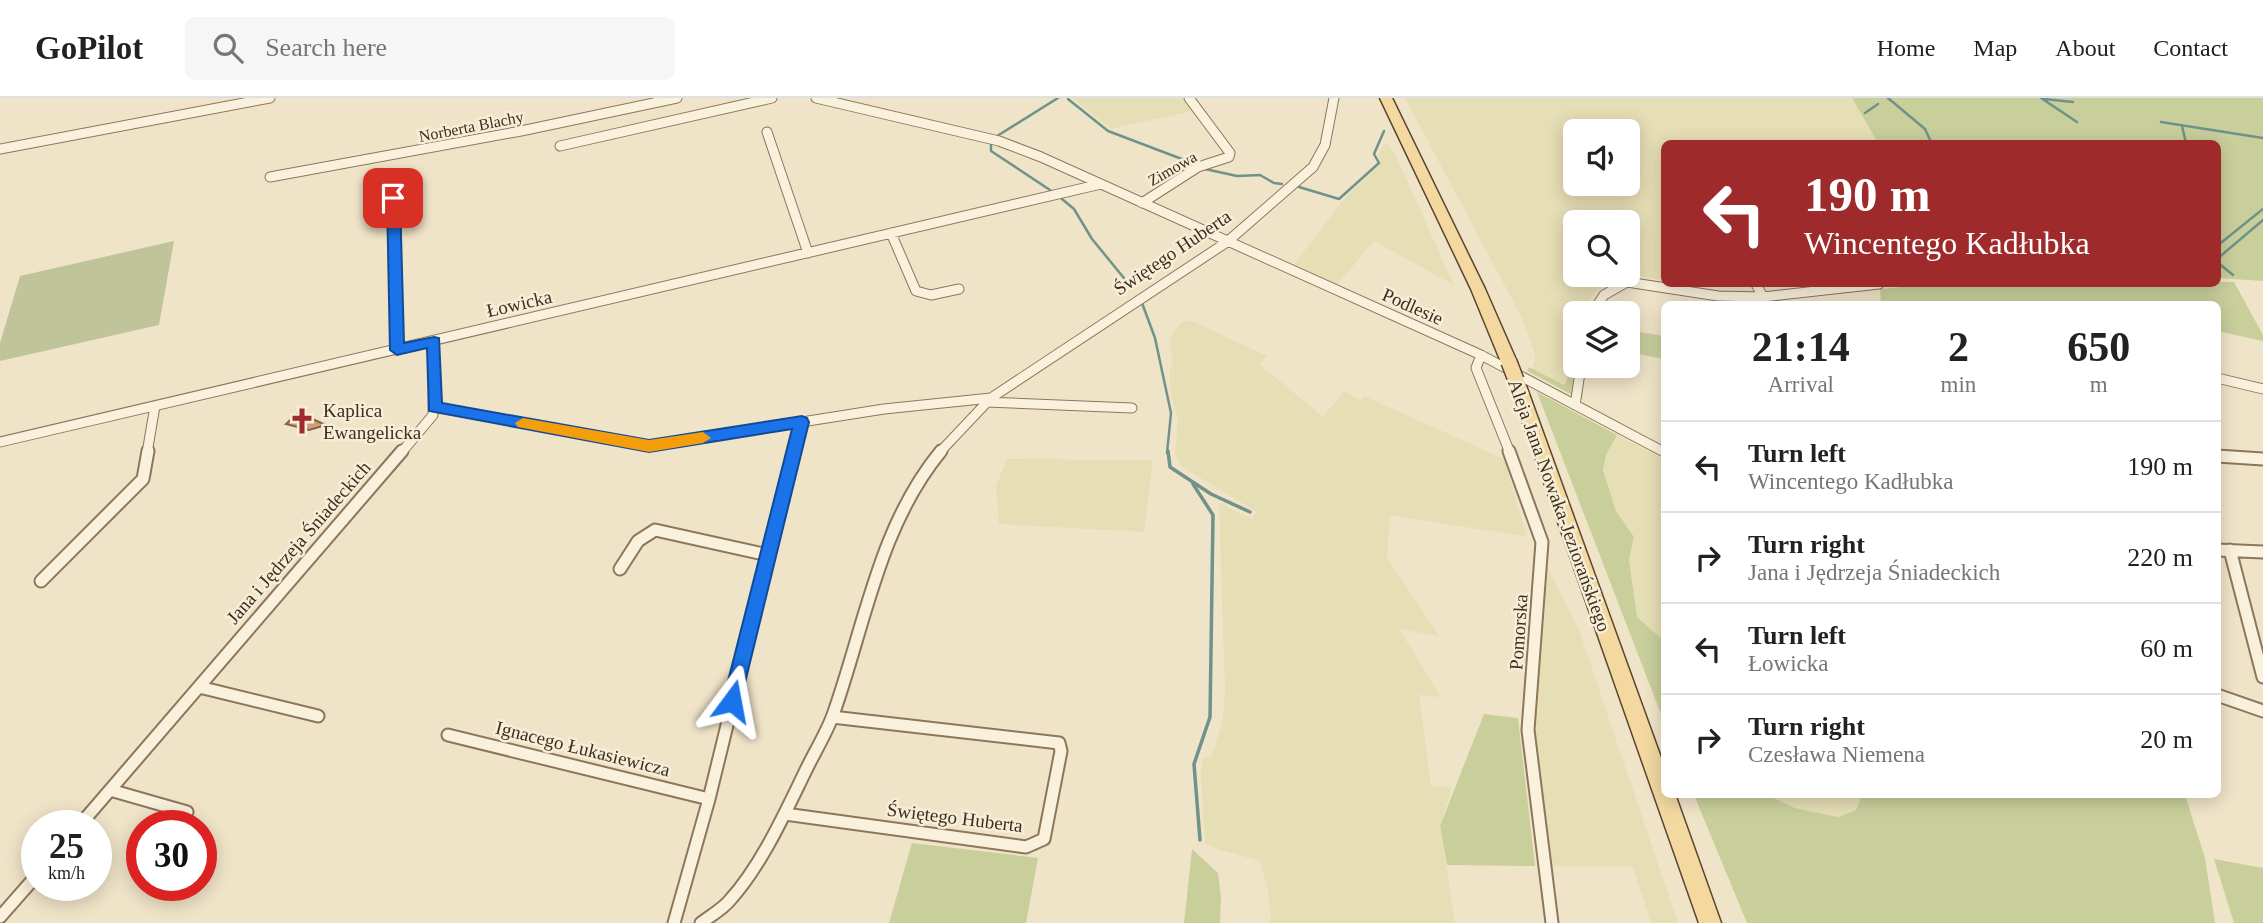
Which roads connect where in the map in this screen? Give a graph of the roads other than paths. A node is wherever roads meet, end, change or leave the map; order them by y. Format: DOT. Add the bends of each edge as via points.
graph roads {
  1 [pos="270,98"];
  2 [pos="677,98"];
  3 [pos="772,98"];
  4 [pos="816,98"];
  5 [pos="1189,98"];
  6 [pos="1335,98"];
  7 [pos="1386,98"];
  8 [pos="767,131"];
  9 [pos="560,146"];
  10 [pos="0,149"];
  11 [pos="270,177"];
  12 [pos="1101,184"];
  13 [pos="393,198"];
  14 [pos="1142,203"];
  15 [pos="891,233"];
  16 [pos="1227,242"];
  17 [pos="808,253"];
  18 [pos="1758,287"];
  19 [pos="1821,287"];
  20 [pos="959,289"];
  21 [pos="1763,297"];
  22 [pos="1718,300"];
  23 [pos="1600,301"];
  24 [pos="434,341"];
  25 [pos="397,350"];
  26 [pos="1482,355"];
  27 [pos="1579,378"];
  28 [pos="2221,379"];
  29 [pos="2263,389"];
  30 [pos="988,400"];
  31 [pos="1575,405"];
  32 [pos="155,406"];
  33 [pos="435,407"];
  34 [pos="1132,408"];
  35 [pos="802,422"];
  36 [pos="0,442"];
  37 [pos="1661,450"];
  38 [pos="2221,456"];
  39 [pos="2263,459"];
  40 [pos="2223,550"];
  41 [pos="2263,552"];
  42 [pos="768,555"];
  43 [pos="620,569"];
  44 [pos="41,581"];
  45 [pos="2263,677"];
  46 [pos="199,687"];
  47 [pos="2221,696"];
  48 [pos="2263,711"];
  49 [pos="318,716"];
  50 [pos="832,717"];
  51 [pos="448,735"];
  52 [pos="1661,786"];
  53 [pos="110,790"];
  54 [pos="1665,798"];
  55 [pos="709,799"];
  56 [pos="93,810"];
  57 [pos="180,810"];
  58 [pos="785,814"];
  59 [pos="21,894"];
  60 [pos="0,918"];
  61 [pos="674,923"];
  62 [pos="701,923"];
  63 [pos="1552,923"];
  64 [pos="1710,923"];
  1 -- 10 [label="street"];
  2 -- 11 [label="street, Norberta Blachy"];
  3 -- 9 [label="street"];
  4 -- 12 [label="street, Podlesie" via="999,142"];
  5 -- 14 [label="street, Zimowa" via="1229,156 1190,171"];
  6 -- 16 [label="street, Świętego Huberta" via="1325,145 1313,167"];
  7 -- 52 [label="main road, Aleja Jana Nowaka-Jeziorańskiego, bridge" via="1509,362"];
  8 -- 17 [label="street"];
  12 -- 14 [label="street, Podlesie"];
  12 -- 15 [label="street, Łowicka"];
  13 -- 25 [label="street"];
  14 -- 16 [label="street, Podlesie"];
  15 -- 17 [label="street, Łowicka"];
  15 -- 20 [label="street" via="916,291 933,295"];
  16 -- 26 [label="street, Podlesie"];
  16 -- 30 [label="street, Świętego Huberta"];
  17 -- 24 [label="street, Łowicka"];
  18 -- 21 [label="street"];
  19 -- 21 [label="street"];
  21 -- 22 [label="street"];
  22 -- 23 [label="street" via="1636,282 1620,284"];
  24 -- 25 [label="street, Łowicka"];
  24 -- 33 [label="street"];
  25 -- 32 [label="street, Łowicka"];
  26 -- 31 [label="street, Podlesie"];
  26 -- 63 [label="street, Pomorska" via="1476,368 1542,542 1528,730"];
  27 -- 31 [label="street"];
  28 -- 29 [label="street"];
  30 -- 34 [label="street"];
  30 -- 35 [label="street" via="925,403"];
  30 -- 50 [label="street, Świętego Huberta" via="926,469 903,507 868,597"];
  31 -- 37 [label="street, Podlesie"];
  32 -- 36 [label="street, Łowicka"];
  32 -- 44 [label="street" via="143,479"];
  33 -- 35 [label="street" via="649,446"];
  33 -- 46 [label="street, Jana i Jędrzeja Śniadeckich" via="433,415"];
  35 -- 42 [label="street"];
  38 -- 39 [label="street"];
  40 -- 41 [label="street"];
  40 -- 45 [label="street"];
  42 -- 43 [label="street" via="655,530 638,540"];
  42 -- 55 [label="street"];
  46 -- 49 [label="street"];
  46 -- 53 [label="street, Jana i Jędrzeja Śniadeckich"];
  47 -- 48 [label="street"];
  50 -- 58 [label="street, Świętego Huberta"];
  50 -- 58 [label="street, Świętego Huberta" via="1059,743 1044,839 1026,846"];
  51 -- 55 [label="street, Ignacego Łukasiewicza"];
  53 -- 56 [label="street, Jana i Jędrzeja Śniadeckich"];
  53 -- 57 [label="street"];
  54 -- 64 [label="main road, Aleja Jana Nowaka-Jeziorańskiego, bridge"];
  55 -- 61 [label="street"];
  58 -- 62 [label="street, Świętego Huberta" via="730,901"];
  59 -- 60 [label="street"];
}
